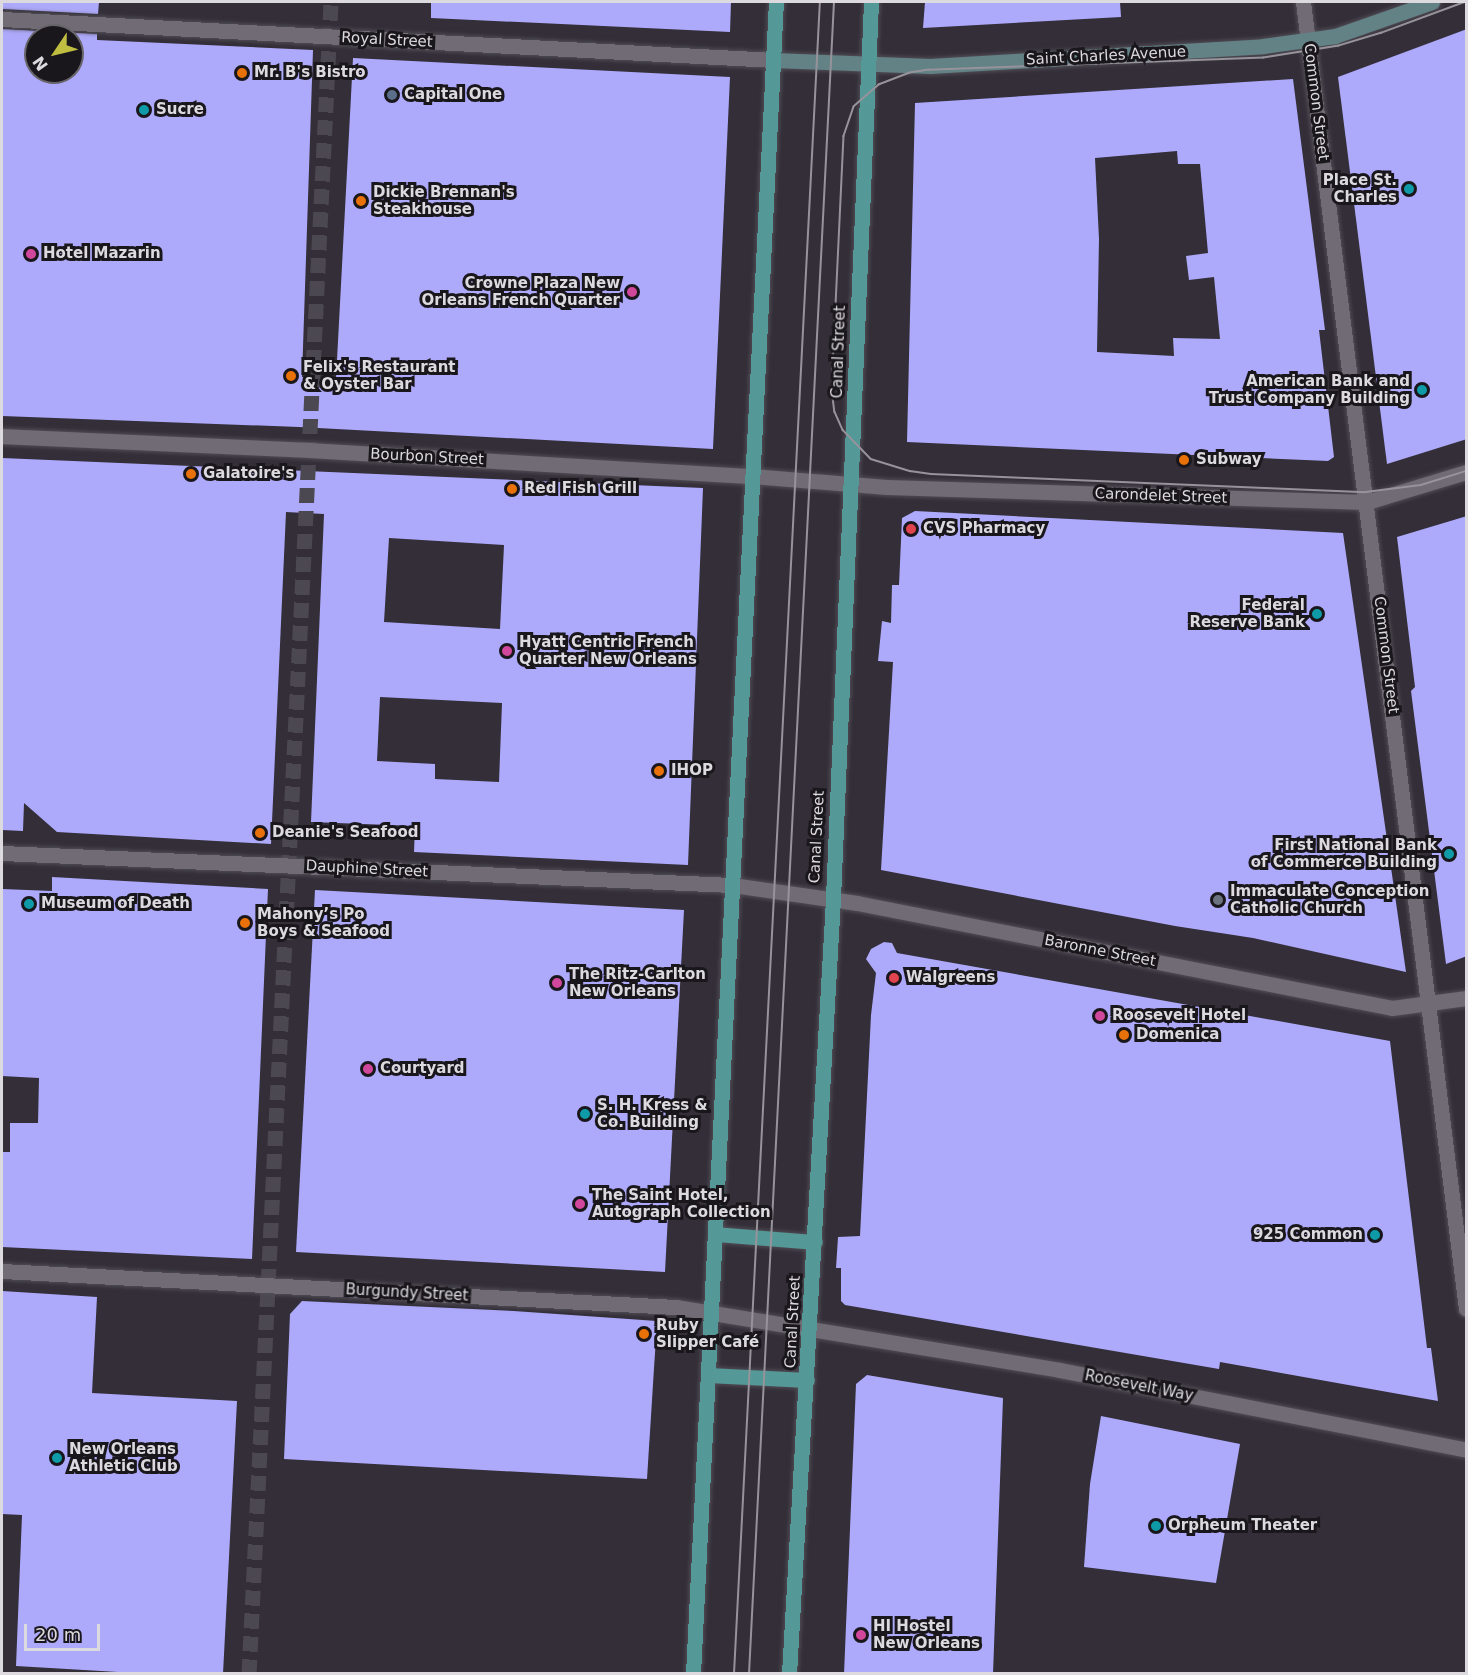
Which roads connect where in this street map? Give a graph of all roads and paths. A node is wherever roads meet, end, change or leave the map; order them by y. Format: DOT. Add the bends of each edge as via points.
graph roads {
  1 [pos="776,2"];
  2 [pos="871,2"];
  3 [pos="1303,2"];
  4 [pos="1432,2"];
  5 [pos="2,19"];
  6 [pos="1308,41"];
  7 [pos="773,60"];
  8 [pos="868,65"];
  9 [pos="2,436"];
  10 [pos="1467,472"];
  11 [pos="752,476"];
  12 [pos="851,485"];
  13 [pos="1367,502"];
  14 [pos="2,853"];
  15 [pos="732,885"];
  16 [pos="833,898"];
  17 [pos="1467,998"];
  18 [pos="1430,1005"];
  19 [pos="715,1233"];
  20 [pos="815,1242"];
  21 [pos="2,1271"];
  22 [pos="1467,1309"];
  23 [pos="711,1313"];
  24 [pos="810,1330"];
  25 [pos="708,1375"];
  26 [pos="807,1380"];
  27 [pos="1467,1450"];
  28 [pos="693,1674"];
  29 [pos="789,1674"];
  1 -- 7 [label="main road"];
  2 -- 8 [label="main road, Canal Street"];
  3 -- 6 [label="street, Common Street"];
  4 -- 6 [label="street, Saint Charles Avenue" via="1335,36"];
  5 -- 7 [label="street, Royal Street"];
  6 -- 8 [label="street, Saint Charles Avenue" via="930,66"];
  6 -- 13 [label="street, Common Street"];
  7 -- 8 [label="street, Saint Charles Avenue"];
  7 -- 11 [label="main road"];
  8 -- 12 [label="main road, Canal Street"];
  9 -- 11 [label="street, Bourbon Street"];
  10 -- 13 [label="street, Carondelet Street"];
  11 -- 12 [label="street, Bourbon Street"];
  11 -- 15 [label="main road"];
  12 -- 13 [label="street, Carondelet Street"];
  12 -- 16 [label="main road, Canal Street"];
  13 -- 18 [label="street, Common Street"];
  14 -- 15 [label="street, Dauphine Street"];
  15 -- 16 [label="street, Baronne Street"];
  15 -- 19 [label="main road"];
  16 -- 18 [label="street, Baronne Street" via="1392,1008"];
  16 -- 20 [label="main road, Canal Street"];
  17 -- 18 [label="street, Baronne Street"];
  18 -- 22 [label="street, Common Street"];
  19 -- 20 [label="main road"];
  19 -- 23 [label="main road"];
  20 -- 24 [label="main road, Canal Street"];
  21 -- 23 [label="street, Burgundy Street" via="665,1307"];
  23 -- 24 [label="street, Burgundy Street"];
  23 -- 25 [label="main road"];
  24 -- 26 [label="main road, Canal Street"];
  24 -- 27 [label="street, Roosevelt Way" via="1060,1370"];
  25 -- 26 [label="main road"];
  25 -- 28 [label="main road"];
  26 -- 29 [label="main road, Canal Street"];
}
